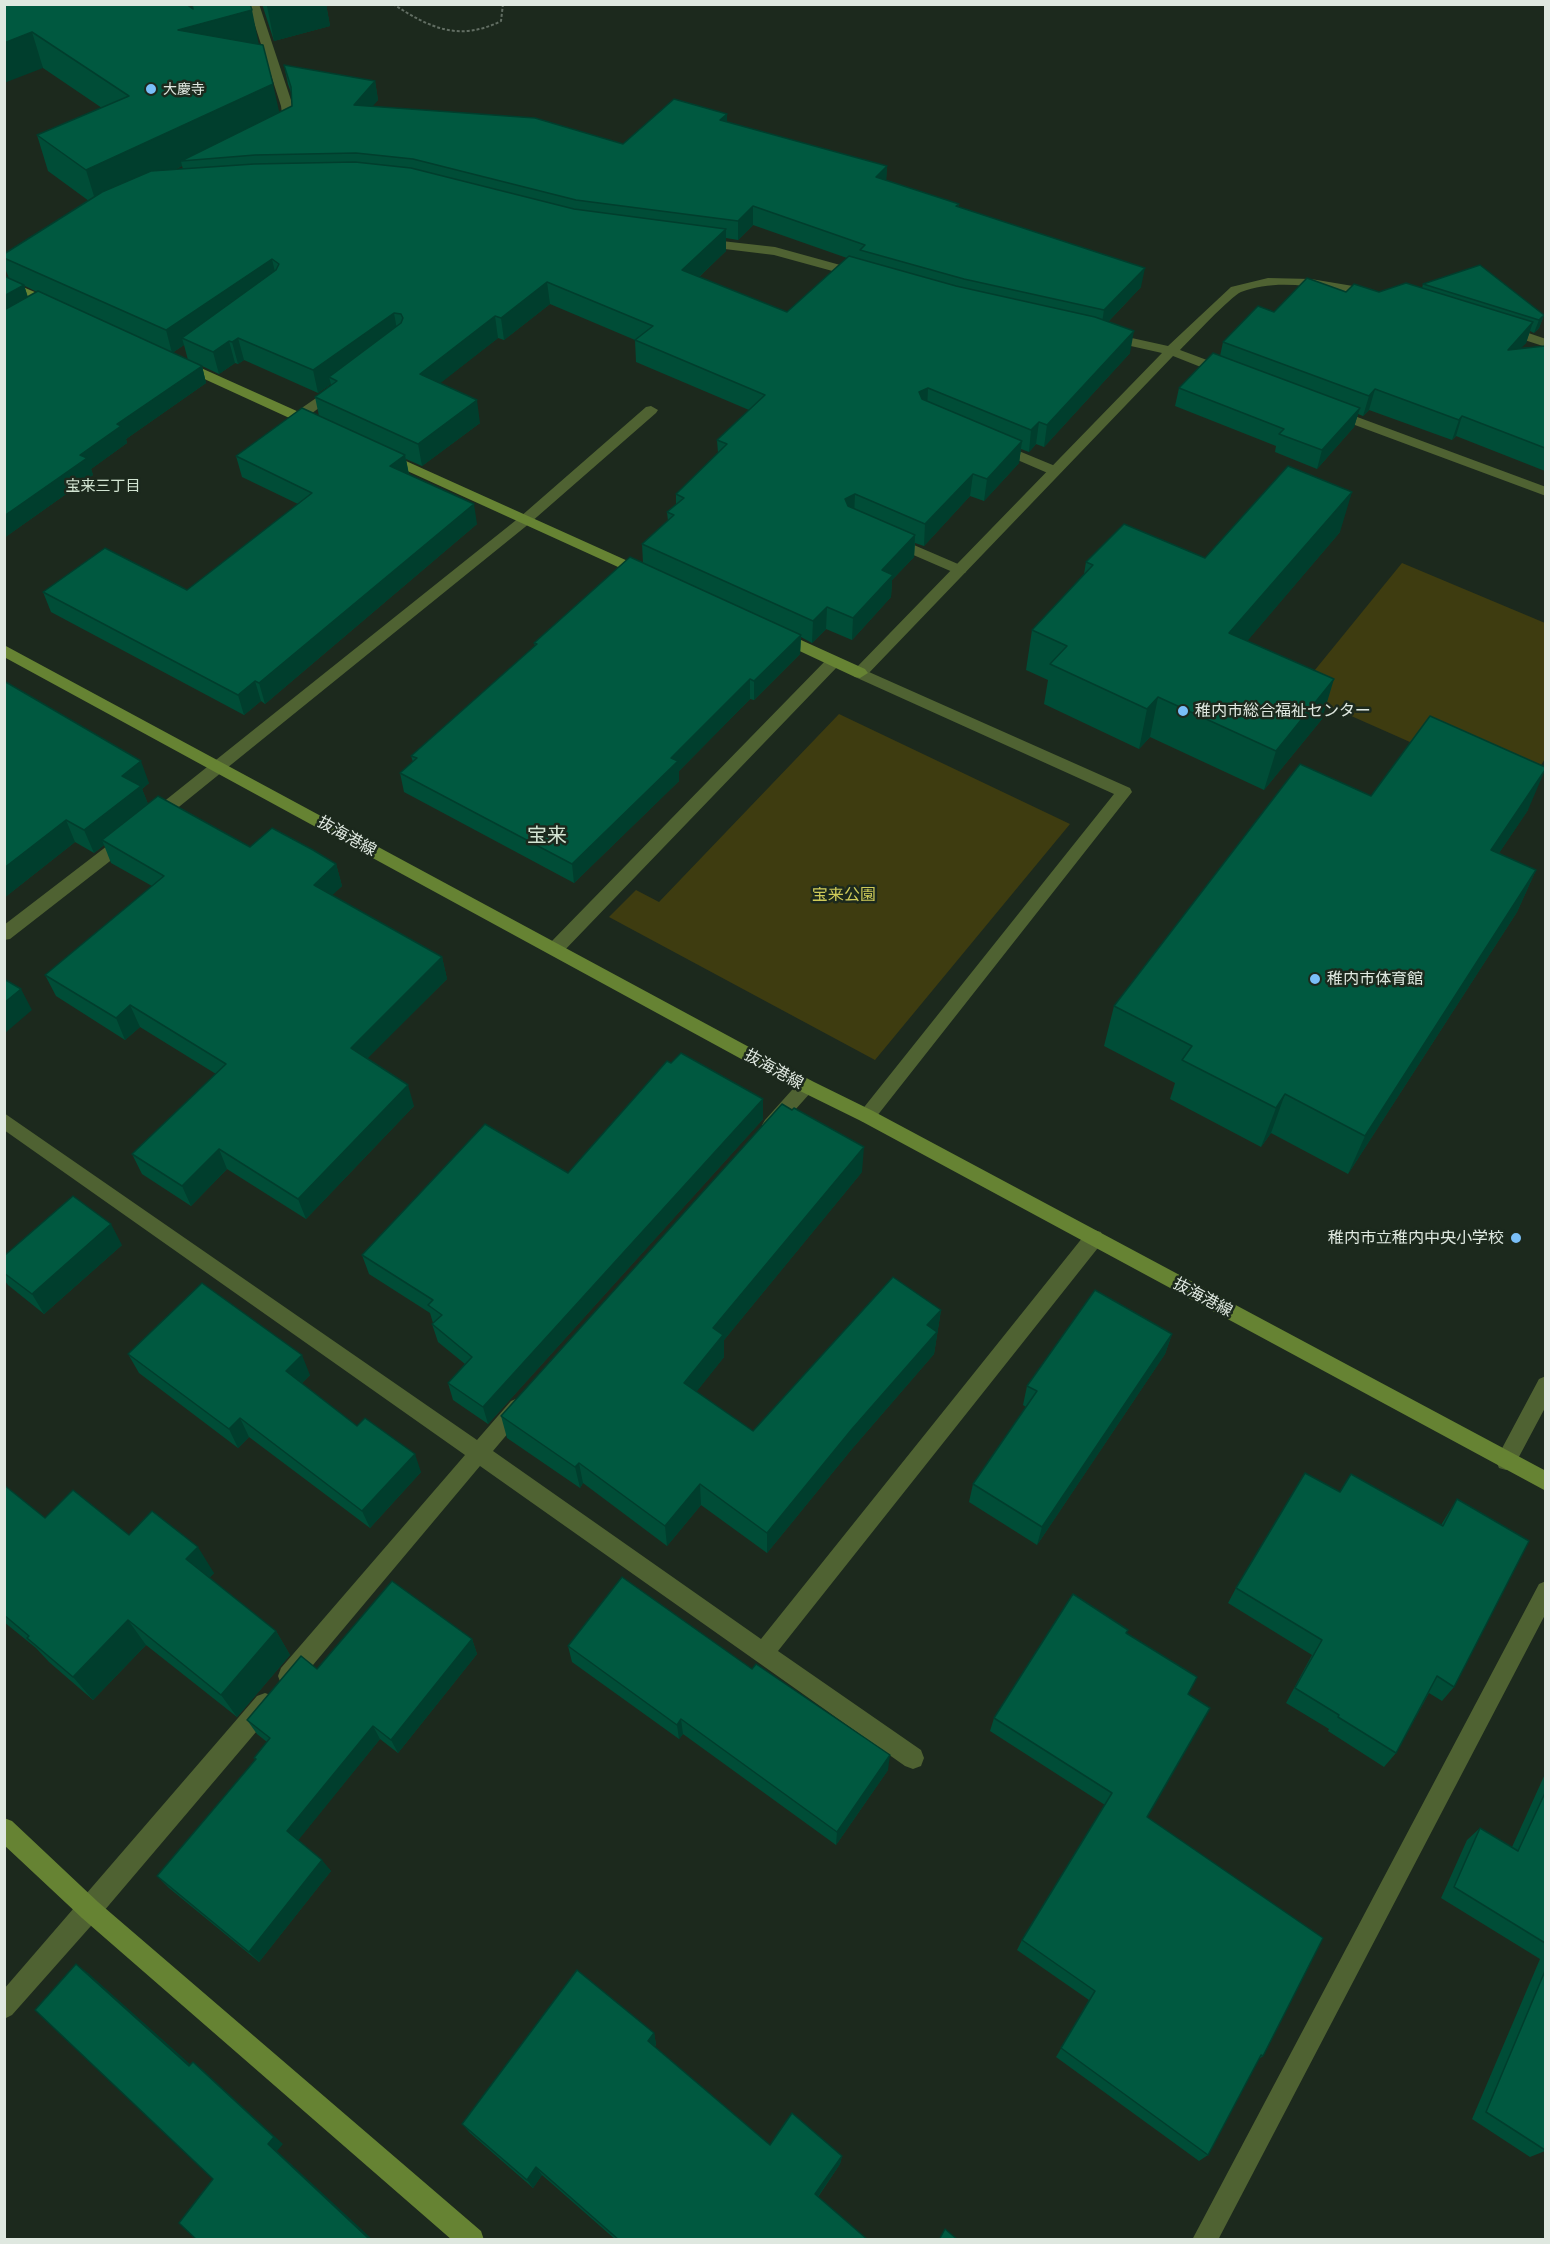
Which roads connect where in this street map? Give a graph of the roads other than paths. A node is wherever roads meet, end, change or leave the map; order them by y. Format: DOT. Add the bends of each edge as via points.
graph roads {
  1 [pos="253,4"];
  2 [pos="268,133"];
  3 [pos="693,242"];
  4 [pos="867,277"];
  5 [pos="4,283"];
  6 [pos="1386,296"];
  7 [pos="64,310"];
  8 [pos="1492,325"];
  9 [pos="1093,333"];
  10 [pos="1545,343"];
  11 [pos="1172,351"];
  12 [pos="174,356"];
  13 [pos="1238,376"];
  14 [pos="344,382"];
  15 [pos="1314,405"];
  16 [pos="651,410"];
  17 [pos="298,417"];
  18 [pos="331,431"];
  19 [pos="980,439"];
  20 [pos="374,451"];
  21 [pos="1055,471"];
  22 [pos="1545,492"];
  23 [pos="525,520"];
  24 [pos="875,532"];
  25 [pos="960,570"];
  26 [pos="653,578"];
  27 [pos="770,631"];
  28 [pos="4,650"];
  29 [pos="834,660"];
  30 [pos="860,673"];
  31 [pos="220,767"];
  32 [pos="4,934"];
  33 [pos="555,949"];
  34 [pos="806,1086"];
  35 [pos="867,1116"];
  36 [pos="4,1120"];
  37 [pos="759,1139"];
  38 [pos="1094,1238"];
  39 [pos="1545,1385"];
  40 [pos="532,1392"];
  41 [pos="477,1454"];
  42 [pos="1506,1461"];
  43 [pos="1545,1482"];
  44 [pos="1545,1591"];
  45 [pos="763,1653"];
  46 [pos="913,1758"];
  47 [pos="4,1829"];
  48 [pos="90,1910"];
  49 [pos="4,2007"];
  50 [pos="472,2240"];
  51 [pos="1204,2240"];
  1 -- 2 [label="street" via="287,106 289,123"];
  3 -- 4 [label="street" via="775,251"];
  5 -- 7 [label="main road" via="39,304"];
  6 -- 11 [label="street" via="1311,282 1268,282 1235,290"];
  8 -- 10 [label="street"];
  9 -- 11 [label="street"];
  11 -- 13 [label="street"];
  11 -- 21 [label="street"];
  12 -- 17 [label="main road"];
  14 -- 17 [label="street"];
  15 -- 22 [label="street"];
  16 -- 23 [label="street"];
  17 -- 18 [label="main road"];
  19 -- 21 [label="street"];
  20 -- 23 [label="main road"];
  21 -- 25 [label="street"];
  23 -- 26 [label="main road"];
  23 -- 31 [label="street"];
  24 -- 25 [label="street"];
  25 -- 30 [label="street"];
  27 -- 29 [label="main road"];
  28 -- 31 [label="main road, 抜海港線"];
  29 -- 30 [label="main road"];
  29 -- 33 [label="street"];
  30 -- 35 [label="street" via="1124,792"];
  31 -- 32 [label="street"];
  31 -- 33 [label="main road, 抜海港線"];
  33 -- 34 [label="main road, 抜海港線"];
  34 -- 35 [label="main road, 抜海港線"];
  34 -- 37 [label="street"];
  35 -- 38 [label="main road, 抜海港線"];
  36 -- 41 [label="street"];
  38 -- 42 [label="main road, 抜海港線"];
  38 -- 45 [label="street"];
  39 -- 42 [label="street"];
  40 -- 41 [label="street"];
  41 -- 45 [label="street"];
  41 -- 48 [label="street"];
  42 -- 43 [label="main road, 抜海港線"];
  44 -- 51 [label="street"];
  45 -- 46 [label="street"];
  47 -- 48 [label="main road"];
  48 -- 49 [label="street"];
  48 -- 50 [label="main road"];
}
